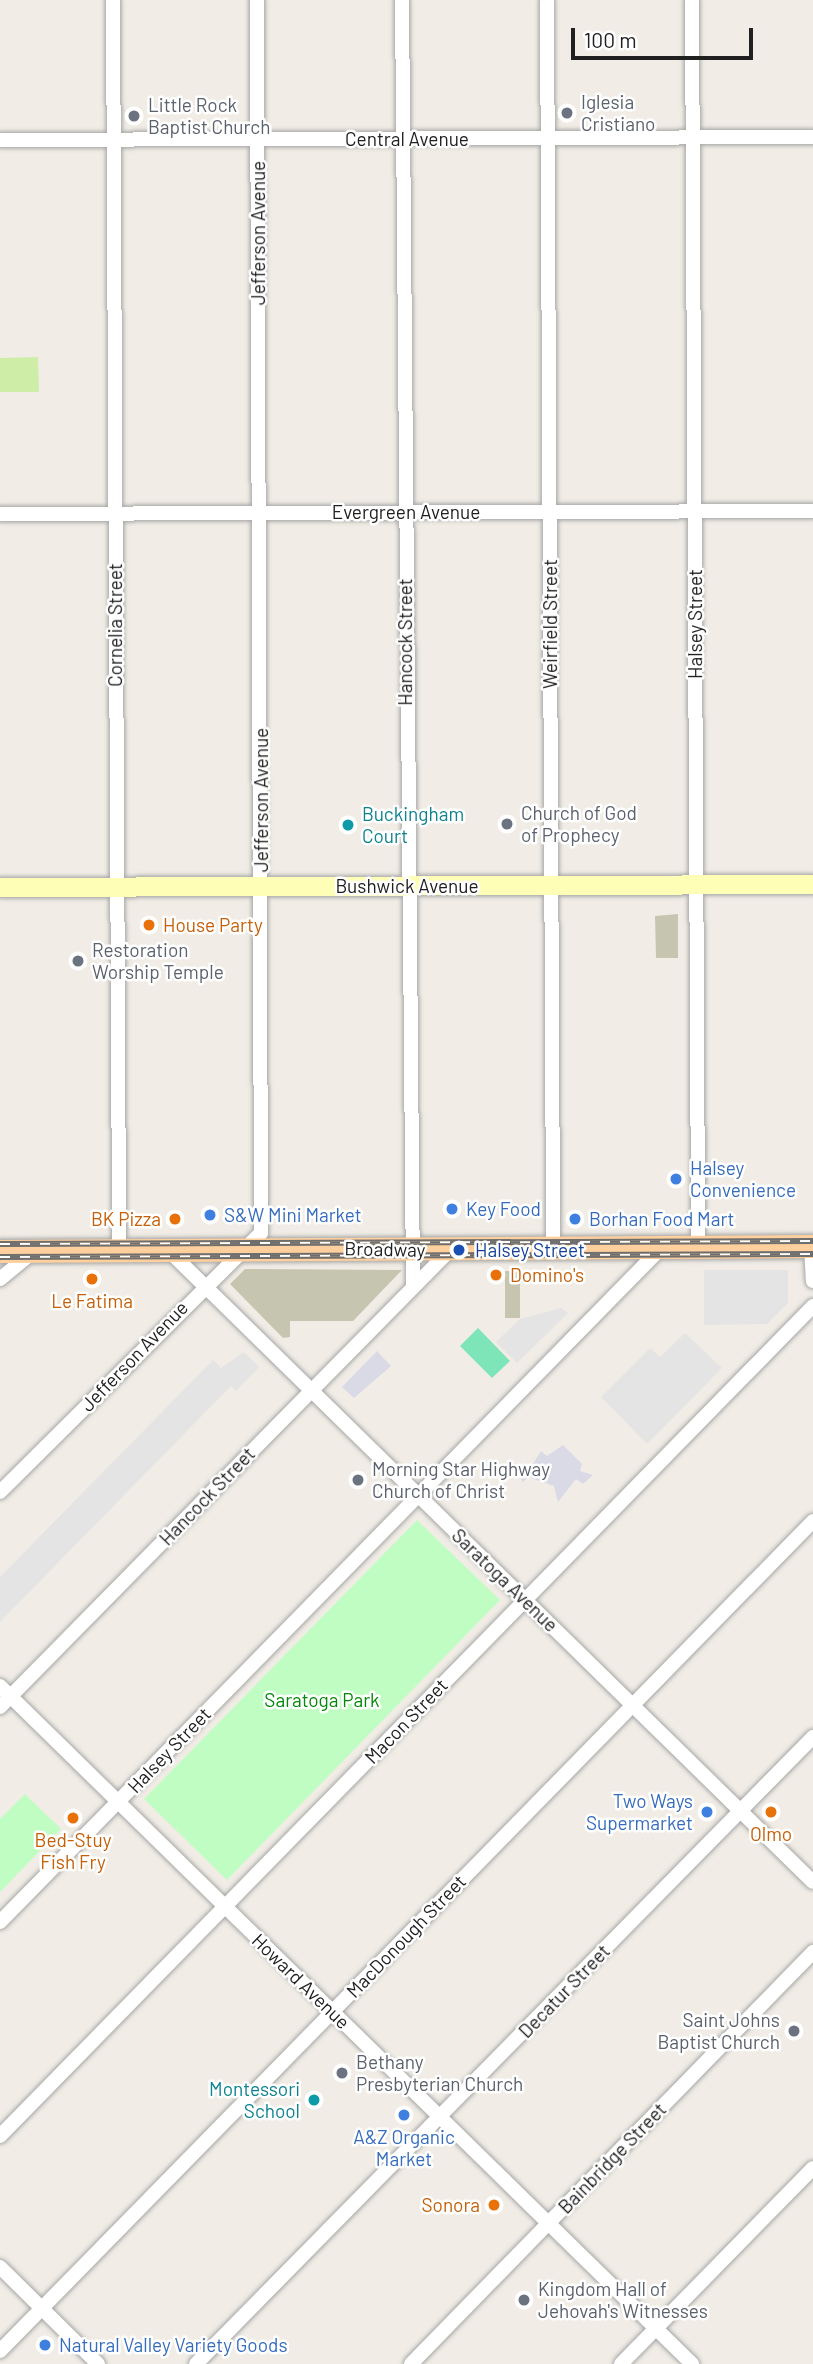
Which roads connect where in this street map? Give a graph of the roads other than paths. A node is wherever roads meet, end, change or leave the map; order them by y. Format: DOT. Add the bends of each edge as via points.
graph roads {
  1 [pos="113,0"];
  2 [pos="257,0"];
  3 [pos="402,0"];
  4 [pos="547,0"];
  5 [pos="692,0"];
  6 [pos="813,137"];
  7 [pos="548,138"];
  8 [pos="693,138"];
  9 [pos="258,139"];
  10 [pos="403,139"];
  11 [pos="0,140"];
  12 [pos="113,140"];
  13 [pos="695,511"];
  14 [pos="813,511"];
  15 [pos="404,512"];
  16 [pos="550,512"];
  17 [pos="114,513"];
  18 [pos="259,513"];
  19 [pos="0,514"];
  20 [pos="813,884"];
  21 [pos="551,885"];
  22 [pos="696,885"];
  23 [pos="406,886"];
  24 [pos="0,887"];
  25 [pos="116,887"];
  26 [pos="261,887"];
  27 [pos="812,1246"];
  28 [pos="247,1247"];
  29 [pos="698,1247"];
  30 [pos="553,1248"];
  31 [pos="661,1248"];
  32 [pos="118,1249"];
  33 [pos="451,1249"];
  34 [pos="167,1250"];
  35 [pos="410,1250"];
  36 [pos="0,1251"];
  37 [pos="35,1251"];
  38 [pos="0,1279"];
  39 [pos="813,1281"];
  40 [pos="413,1284"];
  41 [pos="202,1287"];
  42 [pos="813,1306"];
  43 [pos="310,1390"];
  44 [pos="0,1492"];
  45 [pos="416,1495"];
  46 [pos="813,1521"];
  47 [pos="525,1600"];
  48 [pos="3,1696"];
  49 [pos="632,1705"];
  50 [pos="813,1737"];
  51 [pos="118,1802"];
  52 [pos="740,1811"];
  53 [pos="813,1882"];
  54 [pos="224,1906"];
  55 [pos="0,1922"];
  56 [pos="813,1952"];
  57 [pos="332,2011"];
  58 [pos="441,2117"];
  59 [pos="0,2136"];
  60 [pos="813,2168"];
  61 [pos="548,2223"];
  62 [pos="0,2267"];
  63 [pos="42,2308"];
  64 [pos="656,2328"];
  65 [pos="0,2351"];
  66 [pos="99,2364"];
  67 [pos="196,2364"];
  68 [pos="411,2364"];
  69 [pos="621,2364"];
  70 [pos="692,2364"];
  1 -- 12 [label="street, Cornelia Street"];
  2 -- 9 [label="street, Jefferson Avenue"];
  3 -- 10 [label="street, Hancock Street"];
  4 -- 7 [label="street, Weirfield Street"];
  5 -- 8 [label="street, Halsey Street"];
  6 -- 8 [label="street, Central Avenue"];
  7 -- 8 [label="street, Central Avenue"];
  7 -- 10 [label="street, Central Avenue"];
  7 -- 16 [label="street, Weirfield Street"];
  8 -- 13 [label="street, Halsey Street"];
  9 -- 10 [label="street, Central Avenue"];
  9 -- 12 [label="street, Central Avenue"];
  9 -- 18 [label="street, Jefferson Avenue"];
  10 -- 15 [label="street, Hancock Street"];
  11 -- 12 [label="street, Central Avenue"];
  12 -- 17 [label="street, Cornelia Street"];
  13 -- 14 [label="street, Evergreen Avenue"];
  13 -- 16 [label="street, Evergreen Avenue"];
  13 -- 22 [label="street, Halsey Street"];
  15 -- 16 [label="street, Evergreen Avenue"];
  15 -- 18 [label="street, Evergreen Avenue"];
  15 -- 23 [label="street, Hancock Street"];
  16 -- 21 [label="street, Weirfield Street"];
  17 -- 18 [label="street, Evergreen Avenue"];
  17 -- 19 [label="street, Evergreen Avenue"];
  17 -- 25 [label="street, Cornelia Street"];
  18 -- 26 [label="street, Jefferson Avenue"];
  20 -- 22 [label="main road, Bushwick Avenue"];
  21 -- 22 [label="main road, Bushwick Avenue"];
  21 -- 23 [label="main road, Bushwick Avenue"];
  21 -- 30 [label="street, Weirfield Street"];
  22 -- 29 [label="street, Halsey Street"];
  23 -- 26 [label="main road, Bushwick Avenue"];
  23 -- 35 [label="street, Hancock Street"];
  24 -- 25 [label="main road, Bushwick Avenue"];
  25 -- 26 [label="main road, Bushwick Avenue"];
  25 -- 32 [label="street, Cornelia Street"];
  26 -- 28 [label="street, Jefferson Avenue" via="261,1233"];
  27 -- 29 [label="main road, Broadway"];
  27 -- 39 [label="street"];
  28 -- 34 [label="main road, Broadway"];
  28 -- 35 [label="main road, Broadway"];
  28 -- 41 [label="street, Jefferson Avenue"];
  29 -- 31 [label="main road, Broadway"];
  30 -- 31 [label="main road, Broadway"];
  30 -- 33 [label="main road, Broadway"];
  31 -- 45 [label="street, Halsey Street"];
  32 -- 34 [label="main road, Broadway"];
  32 -- 37 [label="main road, Broadway"];
  33 -- 35 [label="main road, Broadway"];
  33 -- 40 [label="street, Hancock Street"];
  34 -- 41 [label="street, Saratoga Avenue"];
  35 -- 40 [label="street, Hancock Street"];
  36 -- 37 [label="main road, Broadway"];
  37 -- 38 [label="street"];
  40 -- 43 [label="street, Hancock Street"];
  41 -- 43 [label="street, Saratoga Avenue"];
  41 -- 44 [label="street, Jefferson Avenue"];
  42 -- 47 [label="street, Macon Street"];
  43 -- 45 [label="street, Saratoga Avenue"];
  43 -- 48 [label="street, Hancock Street"];
  45 -- 47 [label="street, Saratoga Avenue"];
  45 -- 51 [label="street, Halsey Street"];
  46 -- 49 [label="street, MacDonough Street"];
  47 -- 49 [label="street, Saratoga Avenue"];
  47 -- 54 [label="street, Macon Street"];
  48 -- 51 [label="street, Howard Avenue"];
  49 -- 52 [label="street, Saratoga Avenue"];
  49 -- 57 [label="street, MacDonough Street"];
  50 -- 52 [label="street, Decatur Street"];
  51 -- 54 [label="street, Howard Avenue"];
  51 -- 55 [label="street, Halsey Street"];
  52 -- 53 [label="street, Saratoga Avenue"];
  52 -- 58 [label="street, Decatur Street"];
  54 -- 57 [label="street, Howard Avenue"];
  54 -- 59 [label="street, Macon Street"];
  56 -- 61 [label="street, Bainbridge Street"];
  57 -- 58 [label="street, Howard Avenue"];
  57 -- 63 [label="street, MacDonough Street"];
  58 -- 61 [label="street, Howard Avenue"];
  58 -- 67 [label="street, Decatur Street"];
  60 -- 64 [label="street"];
  61 -- 64 [label="street, Howard Avenue"];
  61 -- 68 [label="street, Bainbridge Street"];
  62 -- 63 [label="street"];
  63 -- 65 [label="street, MacDonough Street"];
  63 -- 66 [label="street"];
  64 -- 69 [label="street"];
  64 -- 70 [label="street, Howard Avenue"];
}
